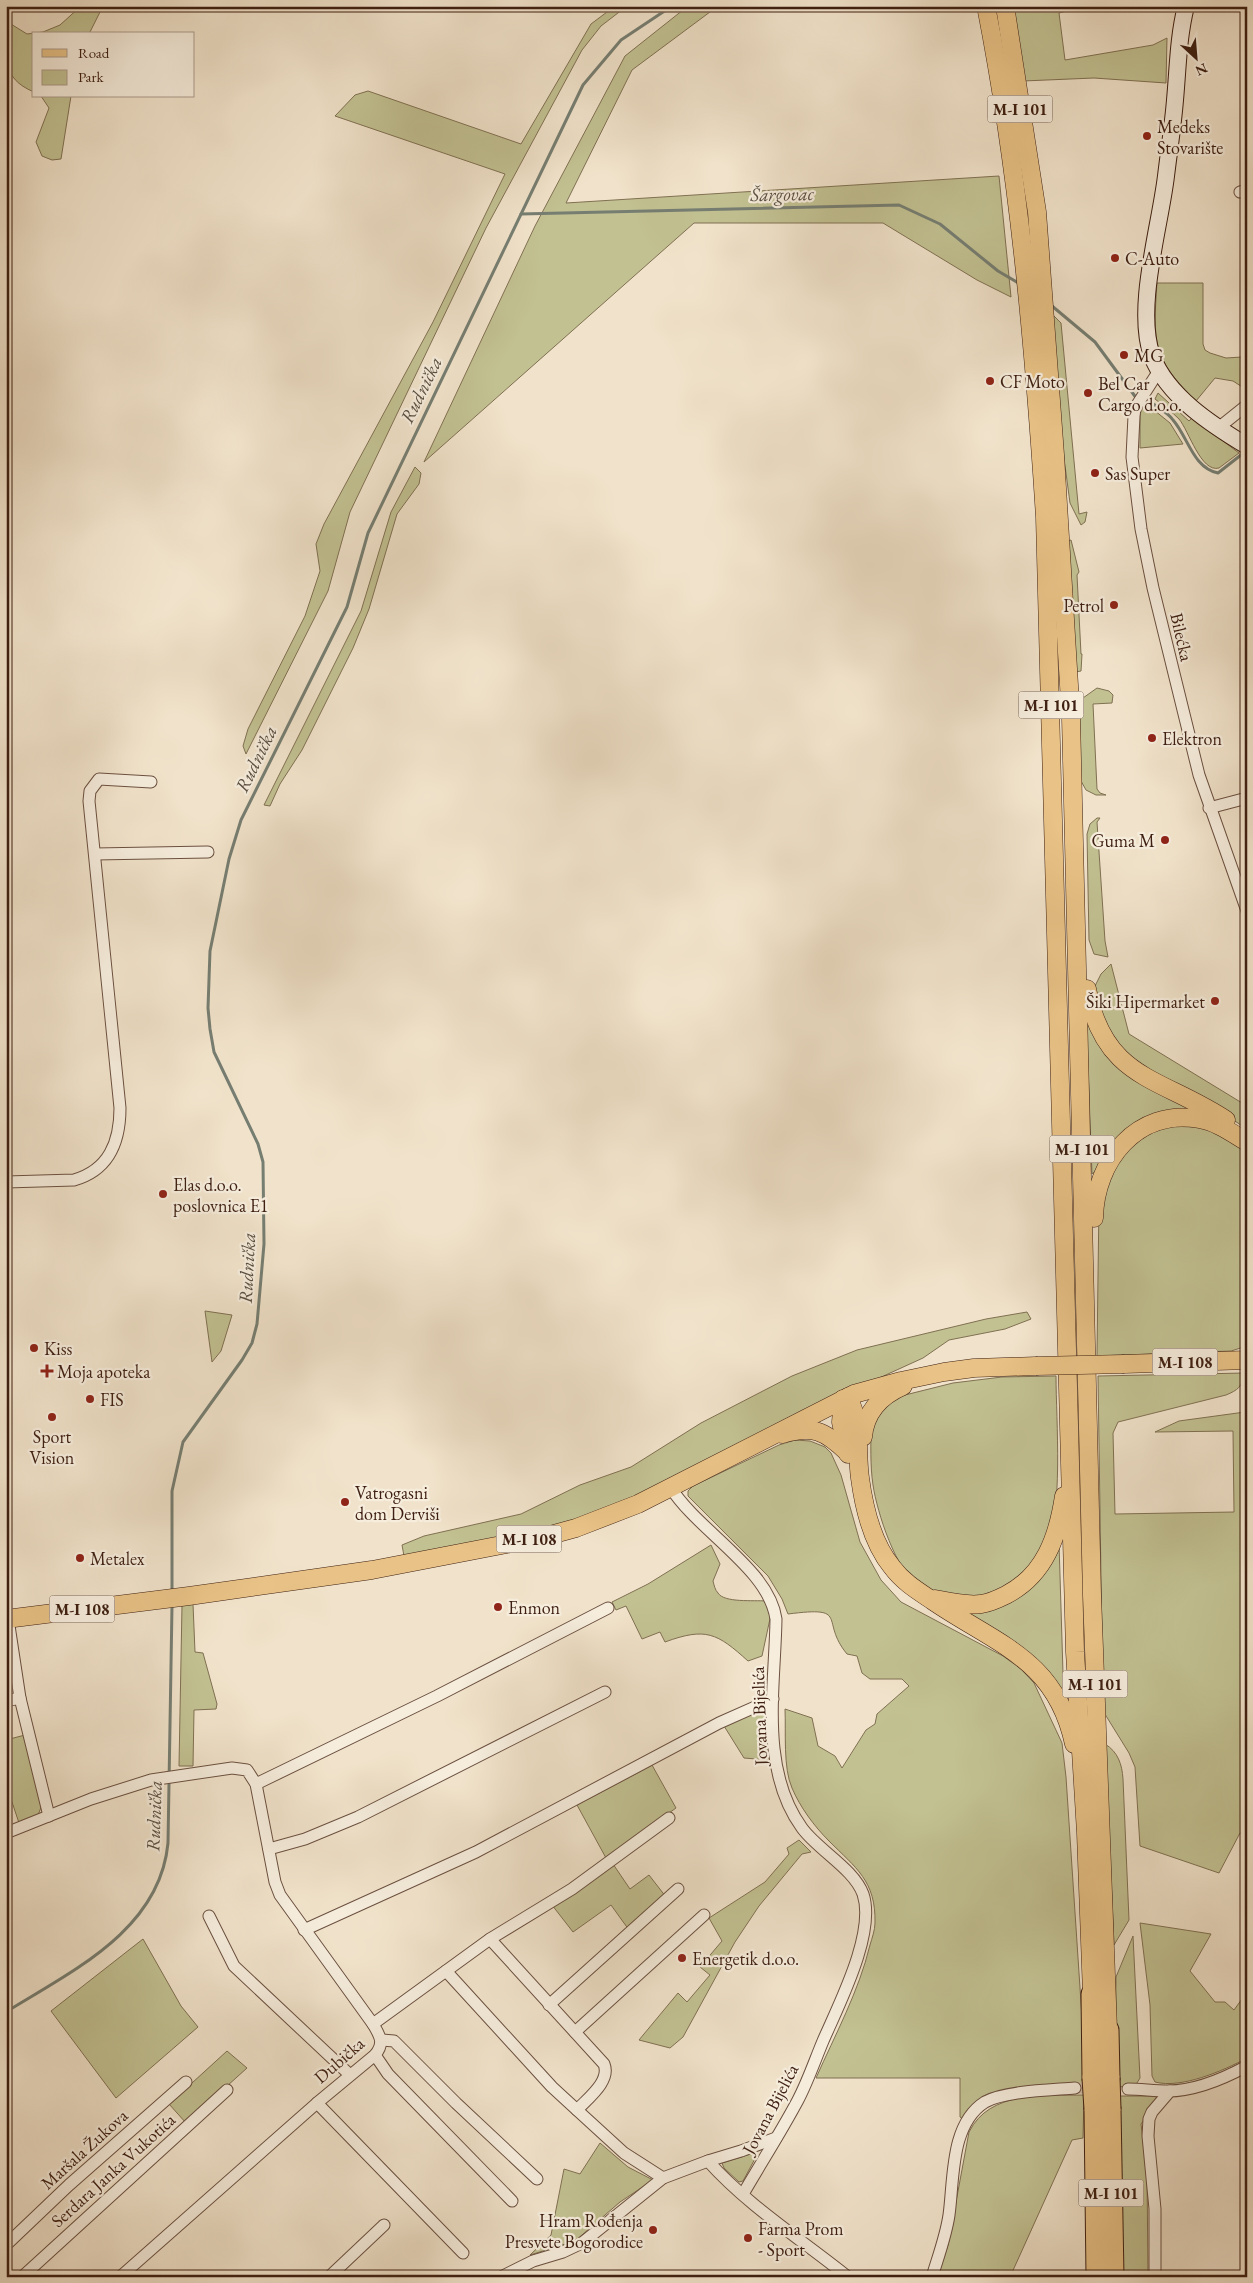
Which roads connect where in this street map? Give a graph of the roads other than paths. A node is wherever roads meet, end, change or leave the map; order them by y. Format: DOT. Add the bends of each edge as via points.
graph roads {
  1 [pos="986,6"];
  2 [pos="1005,6"];
  3 [pos="1186,6"];
  4 [pos="1160,369"];
  5 [pos="1247,405"];
  6 [pos="1217,429"];
  7 [pos="1242,443"];
  8 [pos="151,782"];
  9 [pos="1247,798"];
  10 [pos="1209,808"];
  11 [pos="208,852"];
  12 [pos="94,854"];
  13 [pos="1247,911"];
  14 [pos="1077,960"];
  15 [pos="1247,1141"];
  16 [pos="6,1182"];
  17 [pos="1087,1338"];
  18 [pos="1242,1358"];
  19 [pos="928,1375"];
  20 [pos="846,1398"];
  21 [pos="1069,1408"];
  22 [pos="742,1450"];
  23 [pos="847,1452"];
  24 [pos="859,1474"];
  25 [pos="671,1488"];
  26 [pos="926,1596"];
  27 [pos="608,1608"];
  28 [pos="7,1619"];
  29 [pos="605,1692"];
  30 [pos="20,1698"];
  31 [pos="773,1699"];
  32 [pos="6,1701"];
  33 [pos="256,1784"];
  34 [pos="49,1816"];
  35 [pos="669,1818"];
  36 [pos="6,1833"];
  37 [pos="1086,1833"];
  38 [pos="269,1849"];
  39 [pos="678,1889"];
  40 [pos="704,1915"];
  41 [pos="209,1916"];
  42 [pos="304,1930"];
  43 [pos="490,1939"];
  44 [pos="446,1971"];
  45 [pos="1092,1994"];
  46 [pos="549,2005"];
  47 [pos="373,2024"];
  48 [pos="1108,2030"];
  49 [pos="575,2032"];
  50 [pos="382,2040"];
  51 [pos="375,2055"];
  52 [pos="1247,2066"];
  53 [pos="349,2074"];
  54 [pos="1092,2081"];
  55 [pos="186,2082"];
  56 [pos="1128,2089"];
  57 [pos="227,2090"];
  58 [pos="1170,2091"];
  59 [pos="317,2102"];
  60 [pos="1102,2109"];
  61 [pos="577,2110"];
  62 [pos="776,2138"];
  63 [pos="708,2160"];
  64 [pos="663,2178"];
  65 [pos="537,2179"];
  66 [pos="743,2194"];
  67 [pos="512,2201"];
  68 [pos="384,2224"];
  69 [pos="6,2245"];
  70 [pos="463,2253"];
  71 [pos="22,2277"];
  72 [pos="120,2277"];
  73 [pos="329,2277"];
  74 [pos="501,2277"];
  75 [pos="848,2277"];
  76 [pos="932,2277"];
  77 [pos="1097,2277"];
  78 [pos="1113,2277"];
  79 [pos="1155,2277"];
  1 -- 21 [label="main road, M-I 101" via="1025,256 1045,517"];
  2 -- 14 [label="main road, M-I 101" via="1041,255 1071,718"];
  3 -- 4 [label="street" via="1178,47 1166,178 1148,301 1146,332 1152,356"];
  4 -- 6 [label="street" via="1170,385"];
  4 -- 10 [label="street, Bilećka" via="1135,408 1132,457 1147,561 1182,712"];
  5 -- 6 [label="street"];
  6 -- 7 [label="street"];
  8 -- 12 [label="street" via="100,779 94,783 89,801"];
  9 -- 10 [label="street"];
  10 -- 13 [label="street, Bilećka"];
  11 -- 12 [label="street"];
  12 -- 16 [label="street" via="120,1108 119,1130 112,1152 92,1173 74,1180"];
  14 -- 15 [label="main road" via="1098,1029 1118,1057 1154,1082 1225,1119"];
  14 -- 17 [label="main road, M-I 101"];
  15 -- 17 [label="main road" via="1221,1126 1184,1117 1142,1129 1117,1150 1102,1175 1095,1200 1094,1322"];
  17 -- 48 [label="main road, M-I 101" via="1092,1605"];
  18 -- 19 [label="main road, M-I 108, bridge" via="974,1368"];
  19 -- 20 [label="main road, M-I 108"];
  19 -- 24 [label="main road" via="894,1390 877,1403 866,1419 864,1460"];
  20 -- 22 [label="main road, M-I 108"];
  20 -- 23 [label="main road" via="841,1422"];
  20 -- 24 [label="main road" via="857,1418"];
  21 -- 26 [label="main road" via="1065,1490 1058,1531 1036,1572 1017,1589 992,1602 962,1604"];
  21 -- 37 [label="main road, M-I 101" via="1075,1652"];
  22 -- 23 [label="main road" via="792,1431 816,1430 829,1436"];
  22 -- 25 [label="main road, M-I 108"];
  23 -- 24 [label="main road"];
  24 -- 26 [label="main road" via="880,1548 892,1567 917,1592"];
  25 -- 28 [label="main road, M-I 108" via="606,1518 543,1536 389,1567"];
  25 -- 31 [label="street, Jovana Bijelića" via="686,1509 732,1552 768,1593 776,1619"];
  26 -- 37 [label="main road" via="1025,1659 1051,1688 1073,1740"];
  27 -- 33 [label="street"];
  28 -- 30 [label="street"];
  29 -- 38 [label="street" via="358,1817 305,1839"];
  30 -- 32 [label="street"];
  30 -- 34 [label="street"];
  31 -- 42 [label="street" via="719,1723 476,1852"];
  31 -- 62 [label="street, Jovana Bijelića" via="774,1742 784,1796 811,1840 854,1880 863,1893 866,1908 866,1925 854,1970 799,2099"];
  33 -- 34 [label="street" via="250,1773 240,1768 159,1778"];
  33 -- 38 [label="street, Dubička"];
  34 -- 36 [label="street"];
  35 -- 43 [label="street" via="572,1888"];
  37 -- 45 [label="main road, M-I 101"];
  38 -- 42 [label="street, Dubička" via="280,1895"];
  39 -- 46 [label="street"];
  40 -- 49 [label="street"];
  41 -- 53 [label="street" via="234,1966"];
  42 -- 47 [label="street, Dubička"];
  43 -- 44 [label="street"];
  43 -- 46 [label="street"];
  44 -- 47 [label="street"];
  44 -- 61 [label="street"];
  45 -- 54 [label="highway, M-I 101"];
  46 -- 49 [label="street"];
  47 -- 50 [label="street, Dubička"];
  48 -- 54 [label="highway, M-I 101"];
  49 -- 61 [label="street" via="606,2068 604,2079"];
  50 -- 51 [label="street, Dubička"];
  50 -- 65 [label="street" via="394,2040"];
  51 -- 53 [label="street, Dubička"];
  51 -- 67 [label="street" via="388,2074"];
  52 -- 58 [label="street" via="1208,2084"];
  53 -- 59 [label="street, Dubička"];
  54 -- 60 [label="highway, M-I 101, bridge"];
  54 -- 76 [label="street" via="998,2098 986,2102 969,2120 960,2139 949,2216"];
  55 -- 69 [label="street, Maršala Žukova"];
  56 -- 58 [label="street"];
  57 -- 71 [label="street, Serdara Janka Vukotića"];
  58 -- 79 [label="street" via="1149,2119"];
  59 -- 70 [label="street"];
  59 -- 72 [label="street, Dubička"];
  60 -- 77 [label="highway, M-I 101"];
  60 -- 78 [label="highway, M-I 101"];
  61 -- 64 [label="street" via="624,2153"];
  62 -- 63 [label="street" via="741,2152"];
  62 -- 66 [label="street, Jovana Bijelića"];
  63 -- 64 [label="street"];
  63 -- 66 [label="street"];
  64 -- 74 [label="street" via="582,2243"];
  66 -- 75 [label="street"];
  68 -- 73 [label="street"];
}
